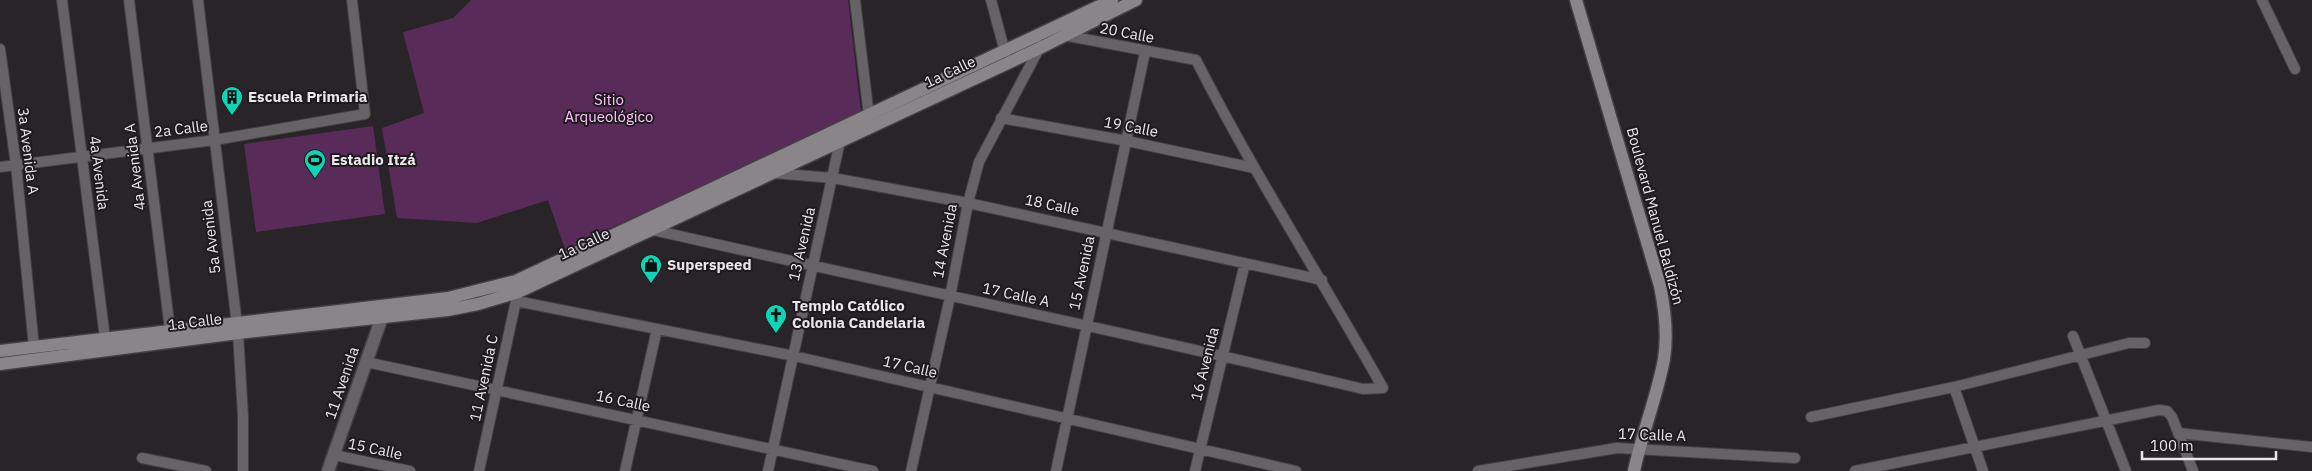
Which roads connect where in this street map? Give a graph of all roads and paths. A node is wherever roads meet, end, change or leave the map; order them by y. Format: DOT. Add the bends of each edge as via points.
graph roads {
  1 [pos="62,0"];
  2 [pos="129,0"];
  3 [pos="198,0"];
  4 [pos="352,0"];
  5 [pos="855,0"];
  6 [pos="991,0"];
  7 [pos="1136,0"];
  8 [pos="1576,0"];
  9 [pos="2262,0"];
  10 [pos="1110,3"];
  11 [pos="1057,31"];
  12 [pos="1040,48"];
  13 [pos="0,49"];
  14 [pos="1005,52"];
  15 [pos="1145,52"];
  16 [pos="2295,69"];
  17 [pos="869,116"];
  18 [pos="1001,118"];
  19 [pos="215,140"];
  20 [pos="840,141"];
  21 [pos="1128,141"];
  22 [pos="149,149"];
  23 [pos="82,158"];
  24 [pos="16,165"];
  25 [pos="0,167"];
  26 [pos="1254,168"];
  27 [pos="773,173"];
  28 [pos="833,178"];
  29 [pos="968,203"];
  30 [pos="651,225"];
  31 [pos="1106,232"];
  32 [pos="1245,263"];
  33 [pos="812,266"];
  34 [pos="536,279"];
  35 [pos="1322,280"];
  36 [pos="517,297"];
  37 [pos="950,297"];
  38 [pos="382,311"];
  39 [pos="1087,326"];
  40 [pos="237,328"];
  41 [pos="657,329"];
  42 [pos="170,330"];
  43 [pos="2073,336"];
  44 [pos="2145,343"];
  45 [pos="106,344"];
  46 [pos="34,347"];
  47 [pos="0,351"];
  48 [pos="1223,355"];
  49 [pos="794,356"];
  50 [pos="2081,356"];
  51 [pos="366,362"];
  52 [pos="0,364"];
  53 [pos="929,386"];
  54 [pos="1954,387"];
  55 [pos="497,390"];
  56 [pos="1811,417"];
  57 [pos="636,420"];
  58 [pos="1066,420"];
  59 [pos="2106,421"];
  60 [pos="2178,433"];
  61 [pos="1974,447"];
  62 [pos="2312,447"];
  63 [pos="1638,448"];
  64 [pos="774,449"];
  65 [pos="1200,449"];
  66 [pos="334,455"];
  67 [pos="142,458"];
  68 [pos="1796,458"];
  69 [pos="206,471"];
  70 [pos="243,471"];
  71 [pos="328,471"];
  72 [pos="410,471"];
  73 [pos="479,471"];
  74 [pos="625,471"];
  75 [pos="768,471"];
  76 [pos="872,471"];
  77 [pos="911,471"];
  78 [pos="1056,471"];
  79 [pos="1195,471"];
  80 [pos="1296,471"];
  81 [pos="1478,471"];
  82 [pos="1634,471"];
  83 [pos="1855,471"];
  84 [pos="1983,471"];
  85 [pos="2126,471"];
  86 [pos="2193,471"];
  1 -- 23 [label="street, 4a Avenida"];
  2 -- 22 [label="street, 4a Avenida A"];
  3 -- 19 [label="street, 5a Avenida"];
  4 -- 19 [label="street, 2a Calle" via="365,114"];
  5 -- 17 [label="street"];
  6 -- 14 [label="street"];
  7 -- 10 [label="main road, 1a Calle"];
  8 -- 63 [label="main road, Boulevard Manuel Baldizón" via="1665,311 1664,359"];
  9 -- 16 [label="street"];
  10 -- 11 [label="main road, 1a Calle"];
  11 -- 12 [label="main road, 1a Calle"];
  11 -- 14 [label="main road, 1a Calle"];
  11 -- 15 [label="street, 20 Calle"];
  12 -- 18 [label="street, 14 Avenida"];
  12 -- 20 [label="main road, 1a Calle"];
  13 -- 24 [label="street, 3a Avenida A"];
  14 -- 17 [label="main road, 1a Calle"];
  15 -- 21 [label="street, 15 Avenida"];
  15 -- 26 [label="street, 20 Calle" via="1196,60"];
  17 -- 30 [label="main road, 1a Calle"];
  18 -- 21 [label="street, 19 Calle"];
  18 -- 29 [label="street, 14 Avenida" via="979,162"];
  19 -- 22 [label="street, 2a Calle"];
  19 -- 40 [label="street, 5a Avenida"];
  20 -- 27 [label="main road, 1a Calle"];
  20 -- 28 [label="street, 13 Avenida"];
  21 -- 26 [label="street, 19 Calle"];
  21 -- 31 [label="street, 15 Avenida"];
  22 -- 23 [label="street, 2a Calle"];
  22 -- 42 [label="street, 4a Avenida A"];
  23 -- 24 [label="street, 2a Calle"];
  23 -- 45 [label="street, 4a Avenida"];
  24 -- 25 [label="street, 2a Calle"];
  24 -- 46 [label="street, 3a Avenida A"];
  26 -- 35 [label="street"];
  27 -- 28 [label="street, 18 Calle"];
  27 -- 30 [label="main road, 1a Calle"];
  28 -- 29 [label="street, 18 Calle"];
  28 -- 33 [label="street, 13 Avenida"];
  29 -- 31 [label="street, 18 Calle"];
  29 -- 37 [label="street, 14 Avenida"];
  30 -- 33 [label="street, 17 Calle A"];
  30 -- 34 [label="main road, 1a Calle"];
  31 -- 32 [label="street, 18 Calle"];
  31 -- 39 [label="street, 15 Avenida"];
  32 -- 35 [label="street, 18 Calle"];
  32 -- 48 [label="street, 16 Avenida"];
  33 -- 37 [label="street, 17 Calle A"];
  33 -- 49 [label="street, 13 Avenida"];
  34 -- 36 [label="main road, 1a Calle"];
  34 -- 38 [label="main road, 1a Calle"];
  35 -- 48 [label="street, 17 Calle A" via="1383,388 1363,389"];
  36 -- 38 [label="main road, 1a Calle" via="448,310"];
  36 -- 41 [label="street, 17 Calle"];
  36 -- 55 [label="street, 11 Avenida C"];
  37 -- 39 [label="street, 17 Calle A"];
  37 -- 53 [label="street, 14 Avenida"];
  38 -- 40 [label="main road, 1a Calle"];
  38 -- 51 [label="street, 11 Avenida"];
  39 -- 48 [label="street, 17 Calle A"];
  39 -- 58 [label="street, 15 Avenida"];
  40 -- 42 [label="main road, 1a Calle"];
  40 -- 45 [label="main road, 1a Calle"];
  40 -- 70 [label="street, 5a Avenida"];
  41 -- 49 [label="street, 17 Calle"];
  41 -- 57 [label="street"];
  42 -- 45 [label="main road, 1a Calle"];
  43 -- 50 [label="street"];
  44 -- 50 [label="street" via="2129,343"];
  45 -- 46 [label="main road, 1a Calle"];
  45 -- 52 [label="main road, 1a Calle"];
  46 -- 47 [label="main road, 1a Calle"];
  48 -- 65 [label="street, 16 Avenida"];
  49 -- 53 [label="street, 17 Calle"];
  49 -- 64 [label="street, 13 Avenida"];
  50 -- 54 [label="street"];
  50 -- 59 [label="street"];
  51 -- 55 [label="street, 16 Calle"];
  51 -- 66 [label="street, 11 Avenida"];
  53 -- 58 [label="street, 17 Calle"];
  53 -- 77 [label="street, 14 Avenida"];
  54 -- 56 [label="street"];
  54 -- 61 [label="street"];
  55 -- 57 [label="street, 16 Calle"];
  55 -- 73 [label="street, 11 Avenida C"];
  57 -- 64 [label="street, 16 Calle"];
  57 -- 74 [label="street"];
  58 -- 65 [label="street, 17 Calle"];
  58 -- 78 [label="street, 15 Avenida"];
  59 -- 60 [label="street" via="2167,411"];
  59 -- 61 [label="street"];
  59 -- 85 [label="street"];
  60 -- 62 [label="street"];
  60 -- 86 [label="street"];
  61 -- 83 [label="street"];
  61 -- 84 [label="street"];
  63 -- 68 [label="street, 17 Calle A"];
  63 -- 81 [label="street, 17 Calle A" via="1617,448"];
  63 -- 82 [label="main road, Boulevard Manuel Baldizón"];
  64 -- 75 [label="street, 13 Avenida"];
  64 -- 76 [label="street, 16 Calle"];
  65 -- 79 [label="street, 16 Avenida"];
  65 -- 80 [label="street, 17 Calle"];
  66 -- 71 [label="street, 11 Avenida"];
  66 -- 72 [label="street, 15 Calle"];
  67 -- 69 [label="street"];
}
